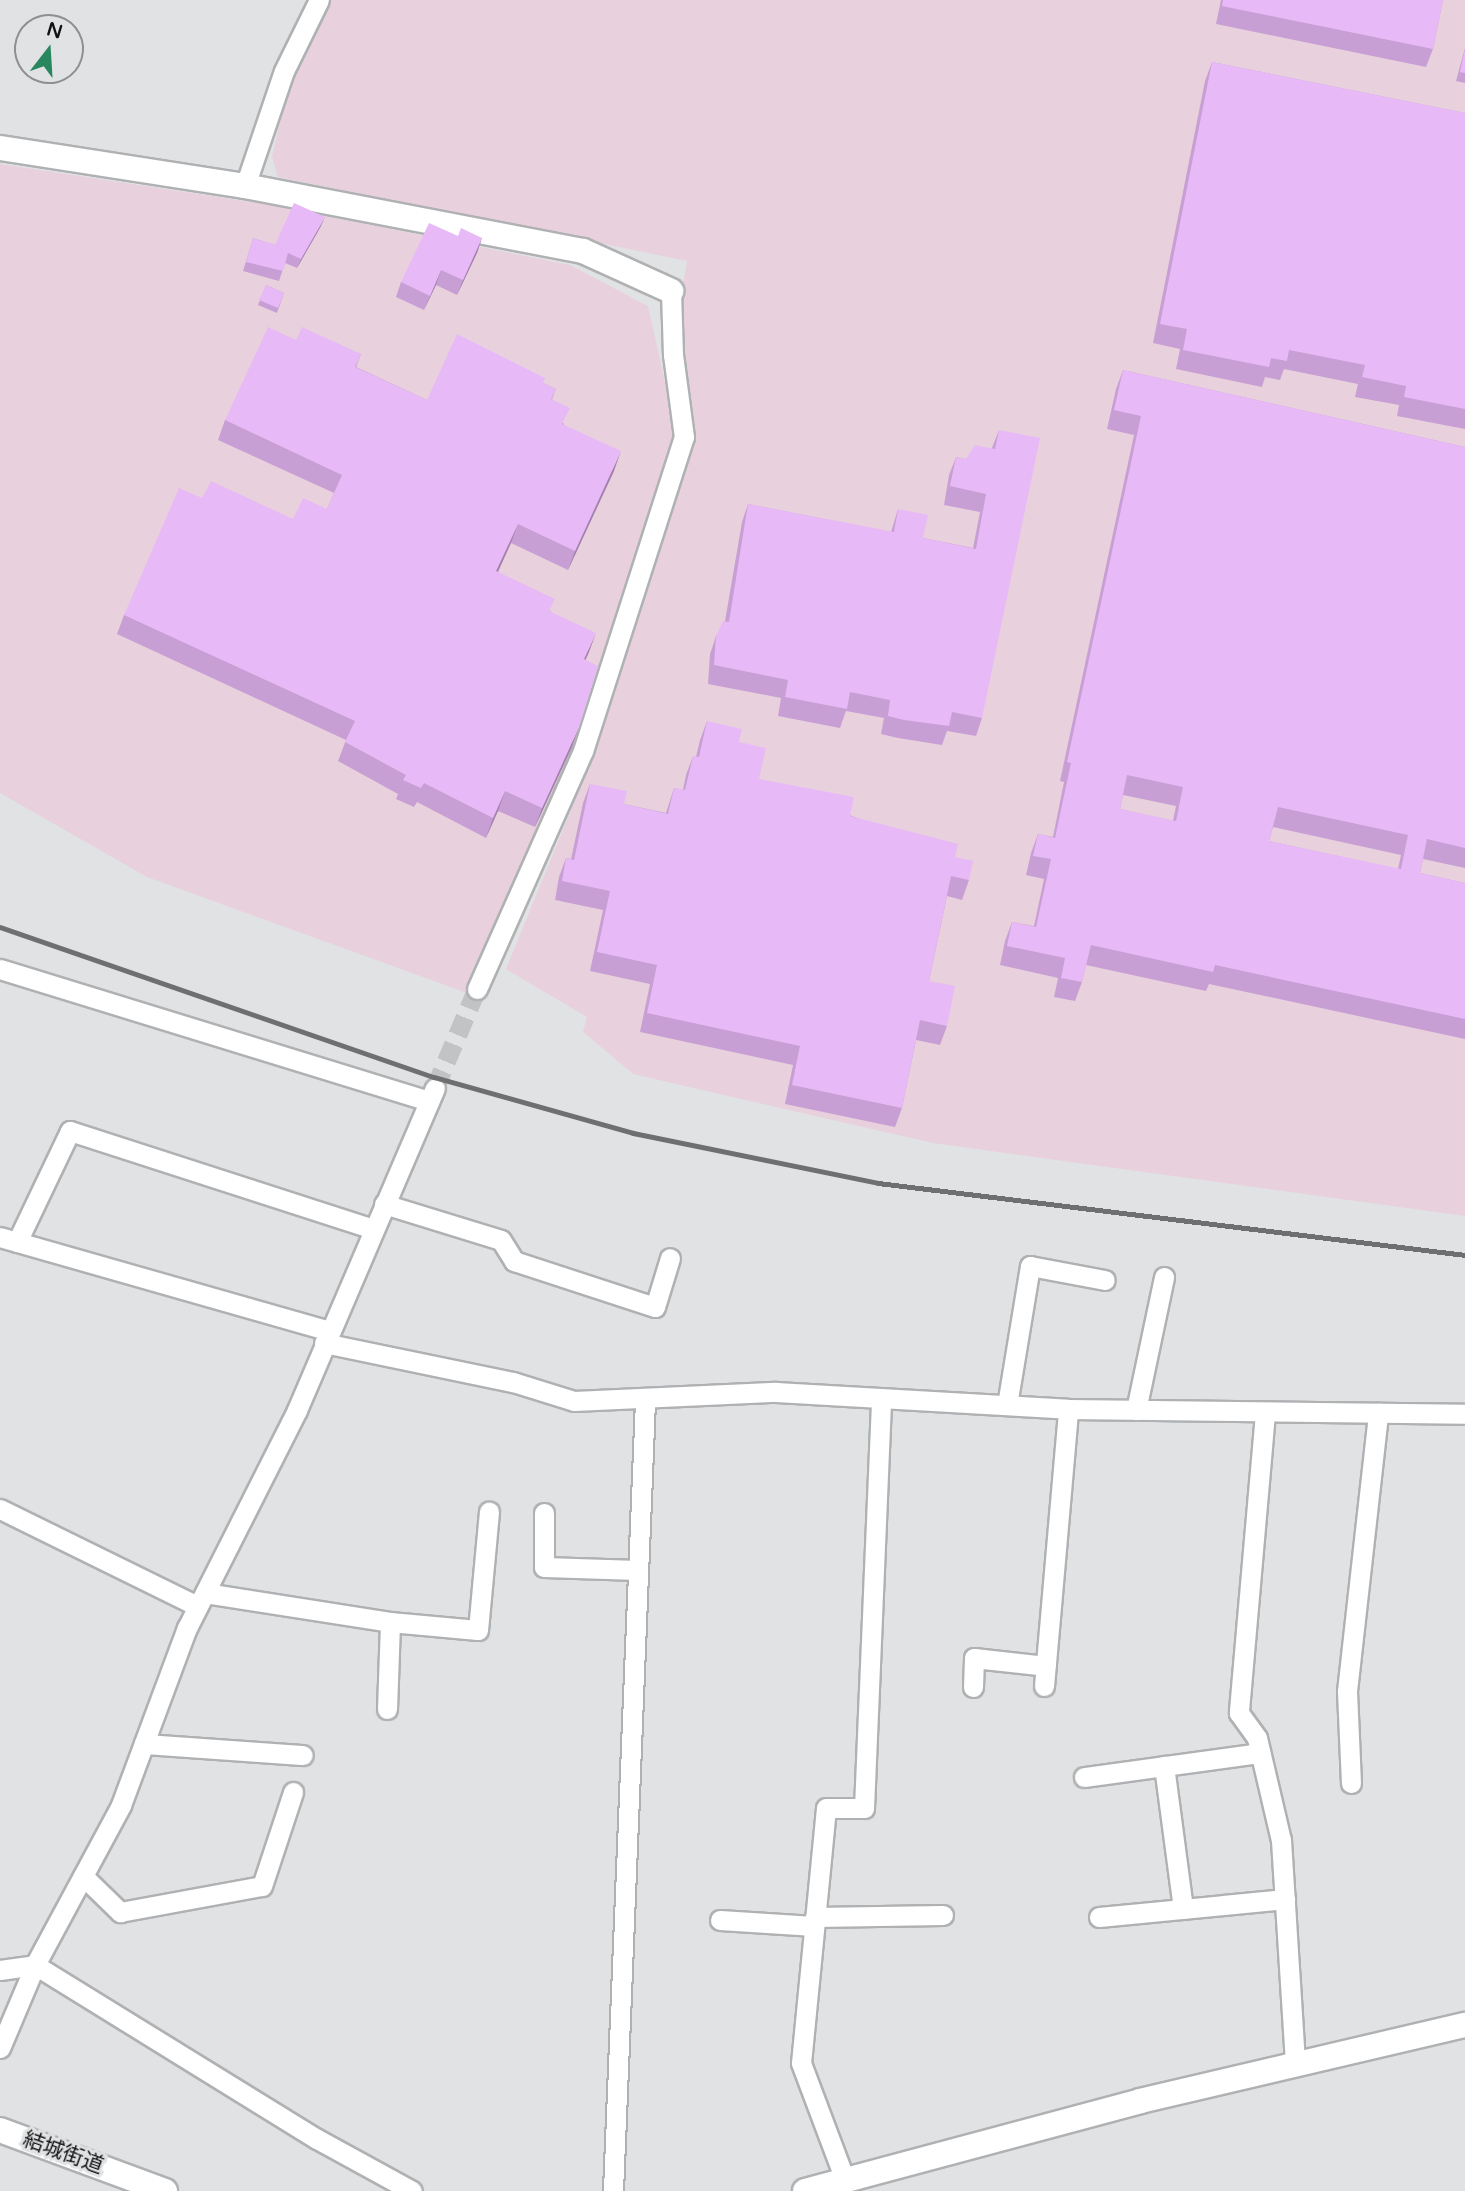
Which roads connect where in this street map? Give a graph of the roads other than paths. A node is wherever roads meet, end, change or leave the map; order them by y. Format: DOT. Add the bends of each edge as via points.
graph roads {
  1 [pos="319,0"];
  2 [pos="0,148"];
  3 [pos="245,186"];
  4 [pos="671,291"];
  5 [pos="0,969"];
  6 [pos="477,989"];
  7 [pos="384,1204"];
  8 [pos="373,1229"];
  9 [pos="8,1239"];
  10 [pos="670,1258"];
  11 [pos="1164,1277"];
  12 [pos="1105,1280"];
  13 [pos="327,1337"];
  14 [pos="881,1398"];
  15 [pos="645,1400"];
  16 [pos="1007,1405"];
  17 [pos="1068,1409"];
  18 [pos="1136,1410"];
  19 [pos="1265,1413"];
  20 [pos="1378,1413"];
  21 [pos="1465,1414"];
  22 [pos="489,1512"];
  23 [pos="544,1513"];
  24 [pos="2,1514"];
  25 [pos="638,1570"];
  26 [pos="201,1599"];
  27 [pos="390,1622"];
  28 [pos="973,1687"];
  29 [pos="387,1709"];
  30 [pos="144,1744"];
  31 [pos="1260,1754"];
  32 [pos="303,1755"];
  33 [pos="1164,1766"];
  34 [pos="1084,1777"];
  35 [pos="1352,1783"];
  36 [pos="293,1792"];
  37 [pos="83,1877"];
  38 [pos="1285,1899"];
  39 [pos="1183,1909"];
  40 [pos="943,1915"];
  41 [pos="1099,1917"];
  42 [pos="720,1920"];
  43 [pos="815,1922"];
  44 [pos="35,1965"];
  45 [pos="0,1970"];
  46 [pos="1465,2025"];
  47 [pos="0,2048"];
  48 [pos="1295,2063"];
  49 [pos="0,2130"];
  50 [pos="845,2180"];
  51 [pos="166,2191"];
  52 [pos="412,2191"];
  53 [pos="613,2191"];
  54 [pos="805,2191"];
  1 -- 3 [label="street" via="284,71"];
  2 -- 3 [label="street"];
  3 -- 4 [label="street" via="583,251"];
  4 -- 6 [label="street" via="673,355 684,437 583,751"];
  5 -- 7 [label="street" via="432,1095"];
  7 -- 8 [label="street"];
  7 -- 10 [label="street" via="501,1240 514,1261 655,1307"];
  8 -- 9 [label="street" via="70,1131"];
  8 -- 13 [label="street"];
  9 -- 13 [label="street"];
  11 -- 18 [label="street"];
  12 -- 16 [label="street" via="1030,1266"];
  13 -- 15 [label="street" via="574,1401"];
  13 -- 26 [label="street" via="297,1410"];
  14 -- 15 [label="street" via="776,1392"];
  14 -- 16 [label="street"];
  14 -- 43 [label="street" via="864,1808 826,1808"];
  15 -- 25 [label="street"];
  16 -- 17 [label="street"];
  17 -- 18 [label="street"];
  17 -- 28 [label="street" via="1045,1676 974,1658"];
  18 -- 19 [label="street"];
  19 -- 20 [label="street"];
  19 -- 31 [label="street" via="1239,1713 1257,1738"];
  20 -- 21 [label="street"];
  20 -- 35 [label="street" via="1347,1690"];
  22 -- 27 [label="street" via="478,1630"];
  23 -- 25 [label="street" via="544,1567"];
  24 -- 26 [label="street"];
  25 -- 53 [label="street"];
  26 -- 27 [label="street"];
  26 -- 30 [label="street"];
  27 -- 29 [label="street"];
  30 -- 32 [label="street"];
  30 -- 37 [label="street" via="121,1805"];
  31 -- 33 [label="street"];
  31 -- 38 [label="street" via="1281,1840"];
  33 -- 34 [label="street"];
  33 -- 39 [label="street"];
  36 -- 37 [label="street" via="262,1886 120,1912"];
  37 -- 44 [label="street"];
  38 -- 39 [label="street"];
  38 -- 48 [label="street"];
  39 -- 41 [label="street"];
  40 -- 43 [label="street"];
  42 -- 43 [label="street"];
  43 -- 50 [label="street" via="801,2063"];
  44 -- 45 [label="street"];
  44 -- 47 [label="street"];
  44 -- 52 [label="street" via="317,2139"];
  46 -- 48 [label="street"];
  48 -- 50 [label="street"];
  49 -- 51 [label="street, 結城街道"];
  50 -- 54 [label="street"];
}
